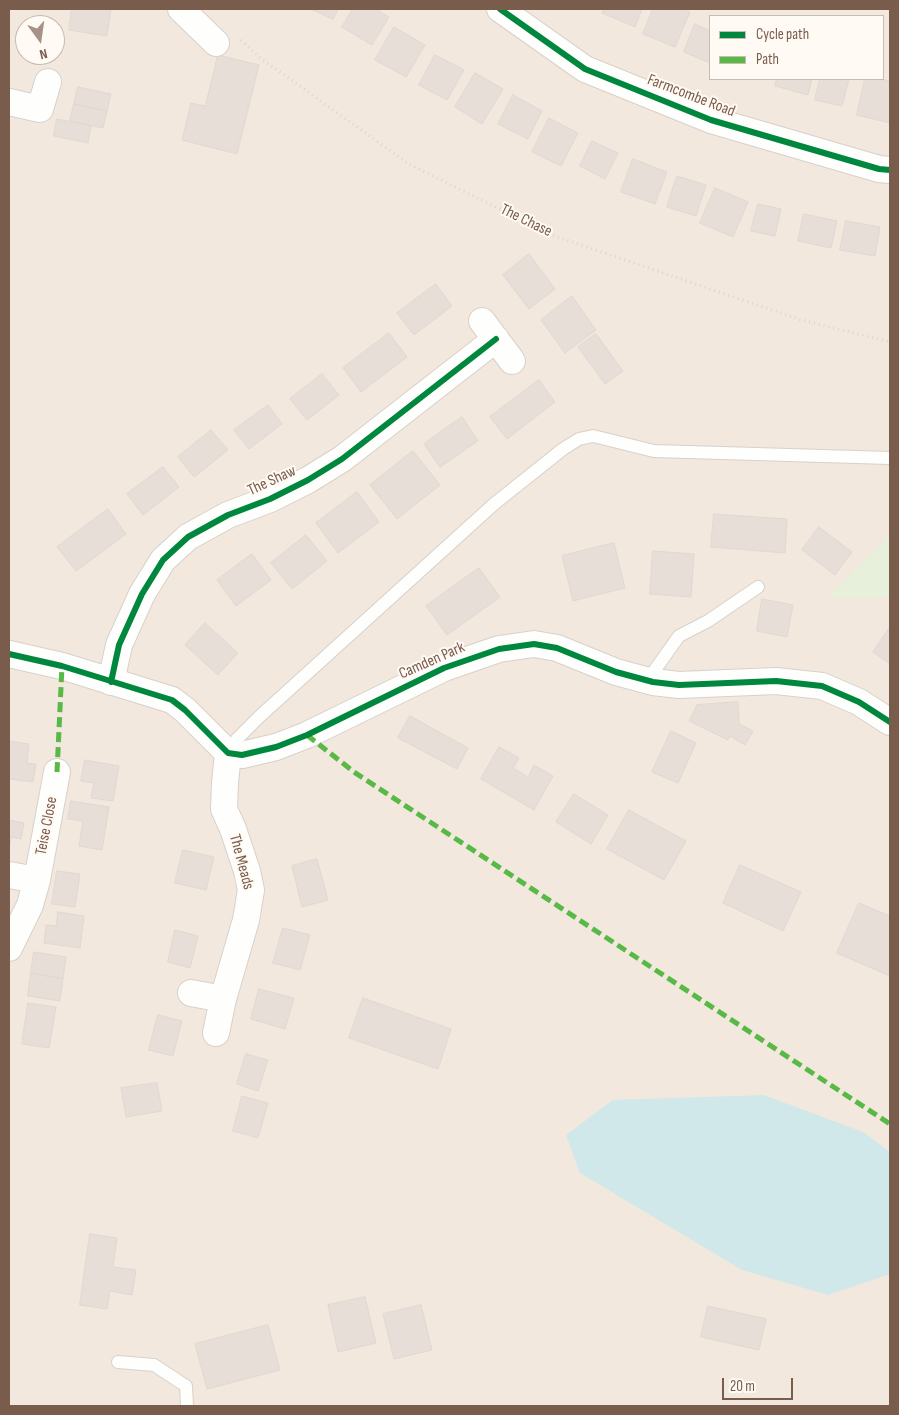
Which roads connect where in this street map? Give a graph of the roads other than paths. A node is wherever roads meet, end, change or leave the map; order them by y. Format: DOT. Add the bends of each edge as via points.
graph roads {
  1 [pos="181,9"];
  2 [pos="500,9"];
  3 [pos="228,41"];
  4 [pos="48,82"];
  5 [pos="9,102"];
  6 [pos="890,170"];
  7 [pos="512,361"];
  8 [pos="890,458"];
  9 [pos="758,587"];
  10 [pos="9,654"];
  11 [pos="647,681"];
  12 [pos="111,682"];
  13 [pos="890,722"];
  14 [pos="228,753"];
  15 [pos="57,772"];
  16 [pos="9,875"];
  17 [pos="36,880"];
  18 [pos="9,948"];
  19 [pos="192,993"];
  20 [pos="223,999"];
  21 [pos="216,1033"];
  22 [pos="118,1362"];
  23 [pos="187,1406"];
  1 -- 3 [label="street"];
  2 -- 6 [label="street, Farmcombe Road" via="585,69 710,120"];
  4 -- 5 [label="street" via="40,109"];
  7 -- 12 [label="street, The Shaw" via="489,330 342,459 308,480 188,536 163,560 142,594 119,646"];
  8 -- 14 [label="lane" via="654,451 593,436 579,439 494,504 248,728"];
  9 -- 11 [label="lane" via="708,621 678,636"];
  10 -- 12 [label="street"];
  11 -- 13 [label="street, Camden Park" via="679,685 776,681 822,686 859,702"];
  11 -- 14 [label="street, Camden Park" via="557,648 534,644 499,649 444,668 284,744 242,755"];
  12 -- 14 [label="street" via="172,700"];
  14 -- 20 [label="street, The Meads" via="224,809 251,890 246,920"];
  15 -- 17 [label="street, Teise Close"];
  16 -- 17 [label="street"];
  17 -- 18 [label="street, Teise Close" via="30,905"];
  19 -- 20 [label="street"];
  20 -- 21 [label="street, The Meads"];
  22 -- 23 [label="lane" via="154,1365 186,1386"];
}
